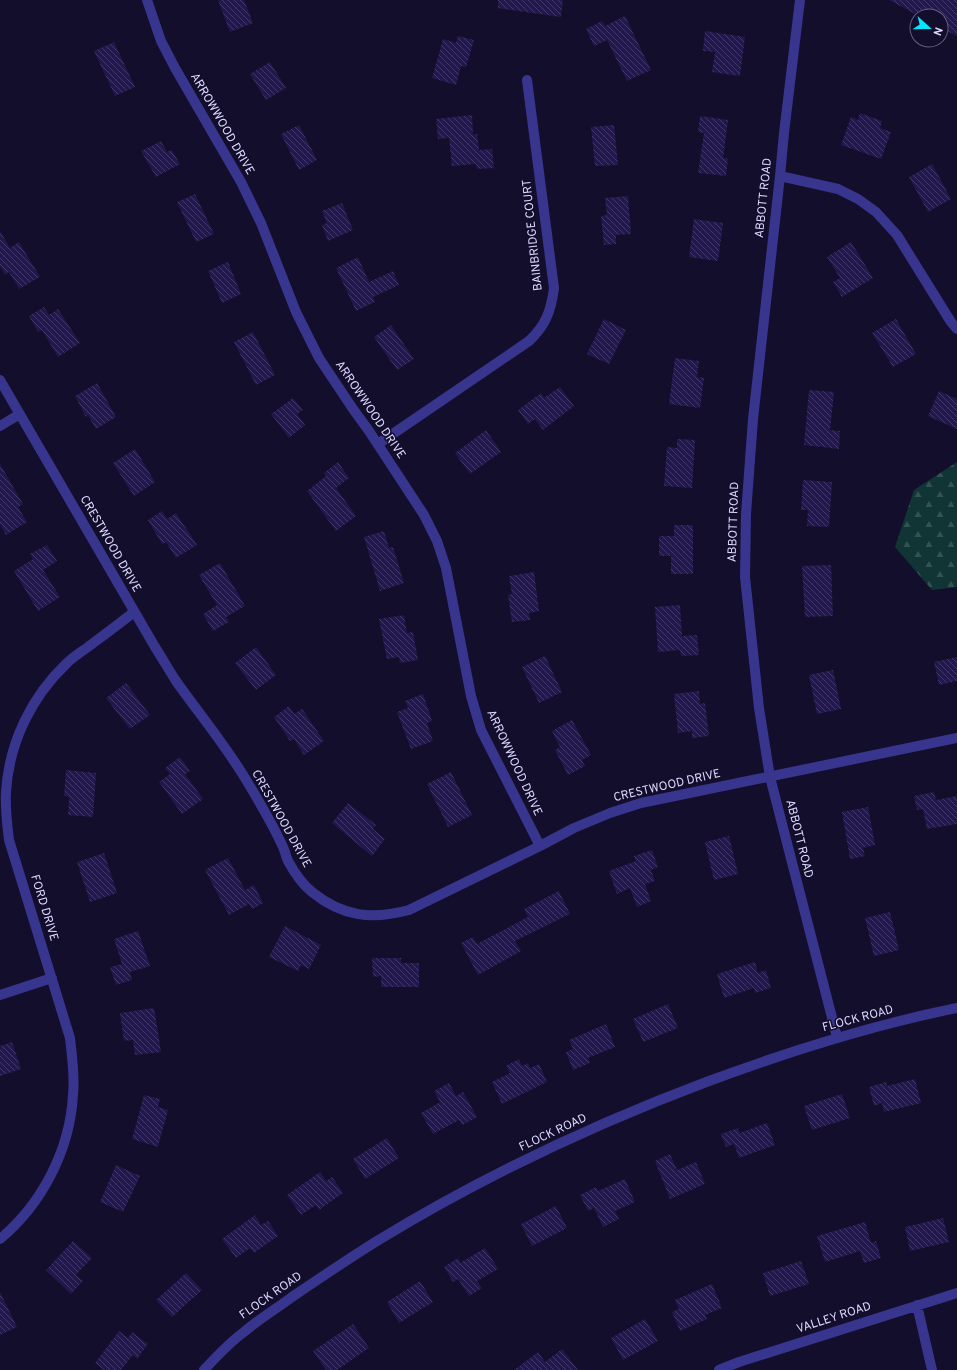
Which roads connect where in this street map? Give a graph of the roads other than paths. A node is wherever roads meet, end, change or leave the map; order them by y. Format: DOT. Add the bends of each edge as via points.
graph roads {
  1 [pos="147,0"];
  2 [pos="800,0"];
  3 [pos="527,80"];
  4 [pos="780,176"];
  5 [pos="957,329"];
  6 [pos="0,380"];
  7 [pos="20,414"];
  8 [pos="0,426"];
  9 [pos="378,444"];
  10 [pos="134,612"];
  11 [pos="957,738"];
  12 [pos="770,777"];
  13 [pos="540,846"];
  14 [pos="52,978"];
  15 [pos="0,995"];
  16 [pos="957,1008"];
  17 [pos="837,1037"];
  18 [pos="0,1239"];
  19 [pos="957,1293"];
  20 [pos="917,1305"];
  21 [pos="204,1370"];
  22 [pos="719,1370"];
  23 [pos="932,1370"];
  1 -- 9 [label="street, ARROWWOOD DRIVE" via="161,41 241,182 261,224 296,312 319,358"];
  2 -- 4 [label="street, ABBOTT ROAD"];
  3 -- 9 [label="street, BAINBRIDGE COURT" via="554,288 545,323 529,342"];
  4 -- 5 [label="street" via="838,189 876,212 896,235"];
  4 -- 12 [label="street, ABBOTT ROAD" via="752,420 746,514 746,584 759,708"];
  6 -- 7 [label="street, CRESTWOOD DRIVE"];
  7 -- 8 [label="street"];
  7 -- 10 [label="street, CRESTWOOD DRIVE"];
  9 -- 13 [label="street, ARROWWOOD DRIVE" via="424,515 437,541 446,568 471,696 481,730"];
  10 -- 13 [label="street, CRESTWOOD DRIVE" via="176,680 248,782 299,878 311,892 329,904 348,912 369,916 390,915 409,910"];
  10 -- 14 [label="street, FORD DRIVE" via="67,663 47,684 30,708 9,763 6,792 9,840"];
  11 -- 12 [label="street, CRESTWOOD DRIVE"];
  12 -- 13 [label="street, CRESTWOOD DRIVE" via="641,803 574,828"];
  12 -- 17 [label="street, ABBOTT ROAD"];
  14 -- 15 [label="street"];
  14 -- 18 [label="street, FORD DRIVE" via="70,1038 73,1063 73,1096 69,1125 60,1156 45,1186 28,1210"];
  16 -- 17 [label="street, FLOCK ROAD"];
  17 -- 21 [label="street, FLOCK ROAD" via="753,1064 656,1101 561,1142 499,1173 408,1222 340,1263 242,1332"];
  19 -- 20 [label="street, VALLEY ROAD"];
  20 -- 22 [label="street, VALLEY ROAD"];
  20 -- 23 [label="street"];
}
